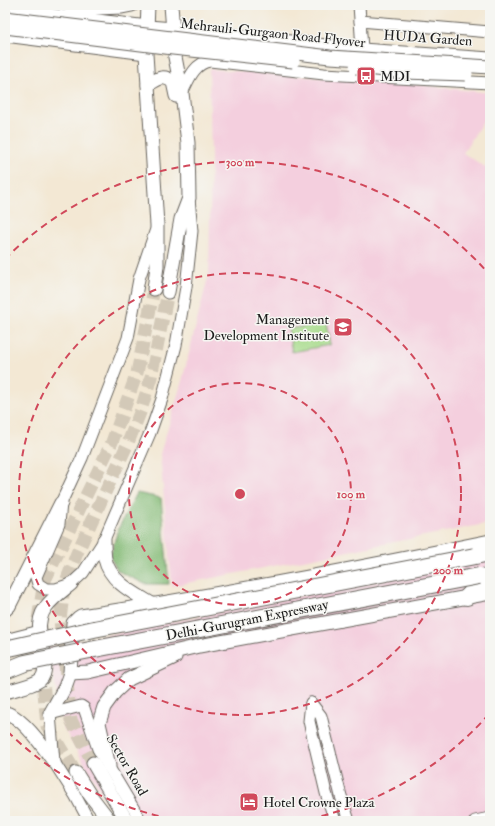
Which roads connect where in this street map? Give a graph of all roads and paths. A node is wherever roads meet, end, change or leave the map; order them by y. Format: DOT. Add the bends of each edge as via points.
graph roads {
  1 [pos="132,5"];
  2 [pos="148,5"];
  3 [pos="171,5"];
  4 [pos="359,5"];
  5 [pos="109,6"];
  6 [pos="5,9"];
  7 [pos="68,16"];
  8 [pos="5,18"];
  9 [pos="103,20"];
  10 [pos="360,21"];
  11 [pos="148,26"];
  12 [pos="5,27"];
  13 [pos="174,28"];
  14 [pos="490,32"];
  15 [pos="222,34"];
  16 [pos="5,36"];
  17 [pos="100,48"];
  18 [pos="362,49"];
  19 [pos="146,54"];
  20 [pos="490,58"];
  21 [pos="221,63"];
  22 [pos="490,67"];
  23 [pos="490,75"];
  24 [pos="490,83"];
  25 [pos="148,85"];
  26 [pos="182,93"];
  27 [pos="188,143"];
  28 [pos="189,198"];
  29 [pos="157,226"];
  30 [pos="154,289"];
  31 [pos="168,292"];
  32 [pos="61,503"];
  33 [pos="104,540"];
  34 [pos="490,541"];
  35 [pos="482,554"];
  36 [pos="486,574"];
  37 [pos="71,584"];
  38 [pos="490,593"];
  39 [pos="467,597"];
  40 [pos="152,604"];
  41 [pos="5,610"];
  42 [pos="40,632"];
  43 [pos="5,641"];
  44 [pos="199,646"];
  45 [pos="5,649"];
  46 [pos="5,670"];
  47 [pos="70,673"];
  48 [pos="5,692"];
  49 [pos="5,713"];
  50 [pos="50,714"];
  51 [pos="54,762"];
  52 [pos="93,763"];
  53 [pos="109,766"];
  54 [pos="76,773"];
  55 [pos="490,818"];
  56 [pos="334,820"];
  57 [pos="89,821"];
  58 [pos="110,821"];
  59 [pos="128,821"];
  60 [pos="141,821"];
  61 [pos="349,821"];
  62 [pos="475,821"];
  1 -- 5 [label="main road"];
  2 -- 11 [label="main road"];
  3 -- 13 [label="main road"];
  4 -- 10 [label="street"];
  5 -- 7 [label="main road"];
  6 -- 7 [label="street, HUDA Garden"];
  7 -- 9 [label="street, HUDA Garden"];
  8 -- 22 [label="main road, Mehrauli-Gurgaon Road Flyover, bridge" via="330,57"];
  9 -- 11 [label="street, HUDA Garden"];
  9 -- 17 [label="street"];
  10 -- 14 [label="street"];
  10 -- 18 [label="street"];
  11 -- 13 [label="street, HUDA Garden"];
  11 -- 19 [label="main road"];
  12 -- 23 [label="main road, Mehrauli-Gurgaon Road Flyover, bridge" via="173,48 396,71"];
  13 -- 15 [label="street, HUDA Garden"];
  13 -- 26 [label="main road" via="175,57"];
  15 -- 18 [label="street, HUDA Garden"];
  15 -- 21 [label="street"];
  16 -- 17 [label="street"];
  17 -- 19 [label="street"];
  18 -- 20 [label="street, HUDA Garden"];
  19 -- 25 [label="main road"];
  21 -- 24 [label="street" via="324,74"];
  21 -- 26 [label="street" via="206,62 198,66"];
  25 -- 27 [label="main road" via="165,77 173,82 180,120"];
  25 -- 29 [label="main road"];
  26 -- 27 [label="main road"];
  27 -- 28 [label="main road"];
  28 -- 31 [label="main road" via="181,219"];
  28 -- 33 [label="street" via="192,231 176,345 150,433"];
  29 -- 30 [label="main road"];
  29 -- 32 [label="street" via="139,279 128,338 82,458"];
  32 -- 37 [label="street" via="59,524 36,577 38,584 46,589"];
  32 -- 41 [label="main road"];
  33 -- 37 [label="street" via="83,573"];
  33 -- 40 [label="main road" via="105,559 117,581"];
  34 -- 40 [label="main road"];
  35 -- 45 [label="highway, Delhi-Gurugram Expressway, bridge" via="94,629"];
  36 -- 39 [label="highway"];
  36 -- 46 [label="highway, Delhi-Gurugram Expressway, bridge" via="95,648 25,663"];
  37 -- 42 [label="main road" via="44,609 39,625"];
  38 -- 39 [label="main road"];
  39 -- 44 [label="main road"];
  40 -- 47 [label="main road" via="78,618 73,623"];
  42 -- 43 [label="main road"];
  42 -- 48 [label="main road" via="45,670 43,677 38,682"];
  44 -- 47 [label="main road" via="88,672"];
  44 -- 53 [label="main road" via="130,679 115,692 104,707 99,723"];
  47 -- 50 [label="main road"];
  49 -- 51 [label="main road" via="30,731"];
  50 -- 51 [label="street"];
  50 -- 53 [label="street, Sector Road" via="84,707 98,749"];
  51 -- 57 [label="street"];
  52 -- 59 [label="main road"];
  53 -- 60 [label="street, Sector Road"];
  54 -- 58 [label="main road"];
  55 -- 62 [label="street"];
  56 -- 61 [label="street" via="309,721 311,703 321,716"];
}
